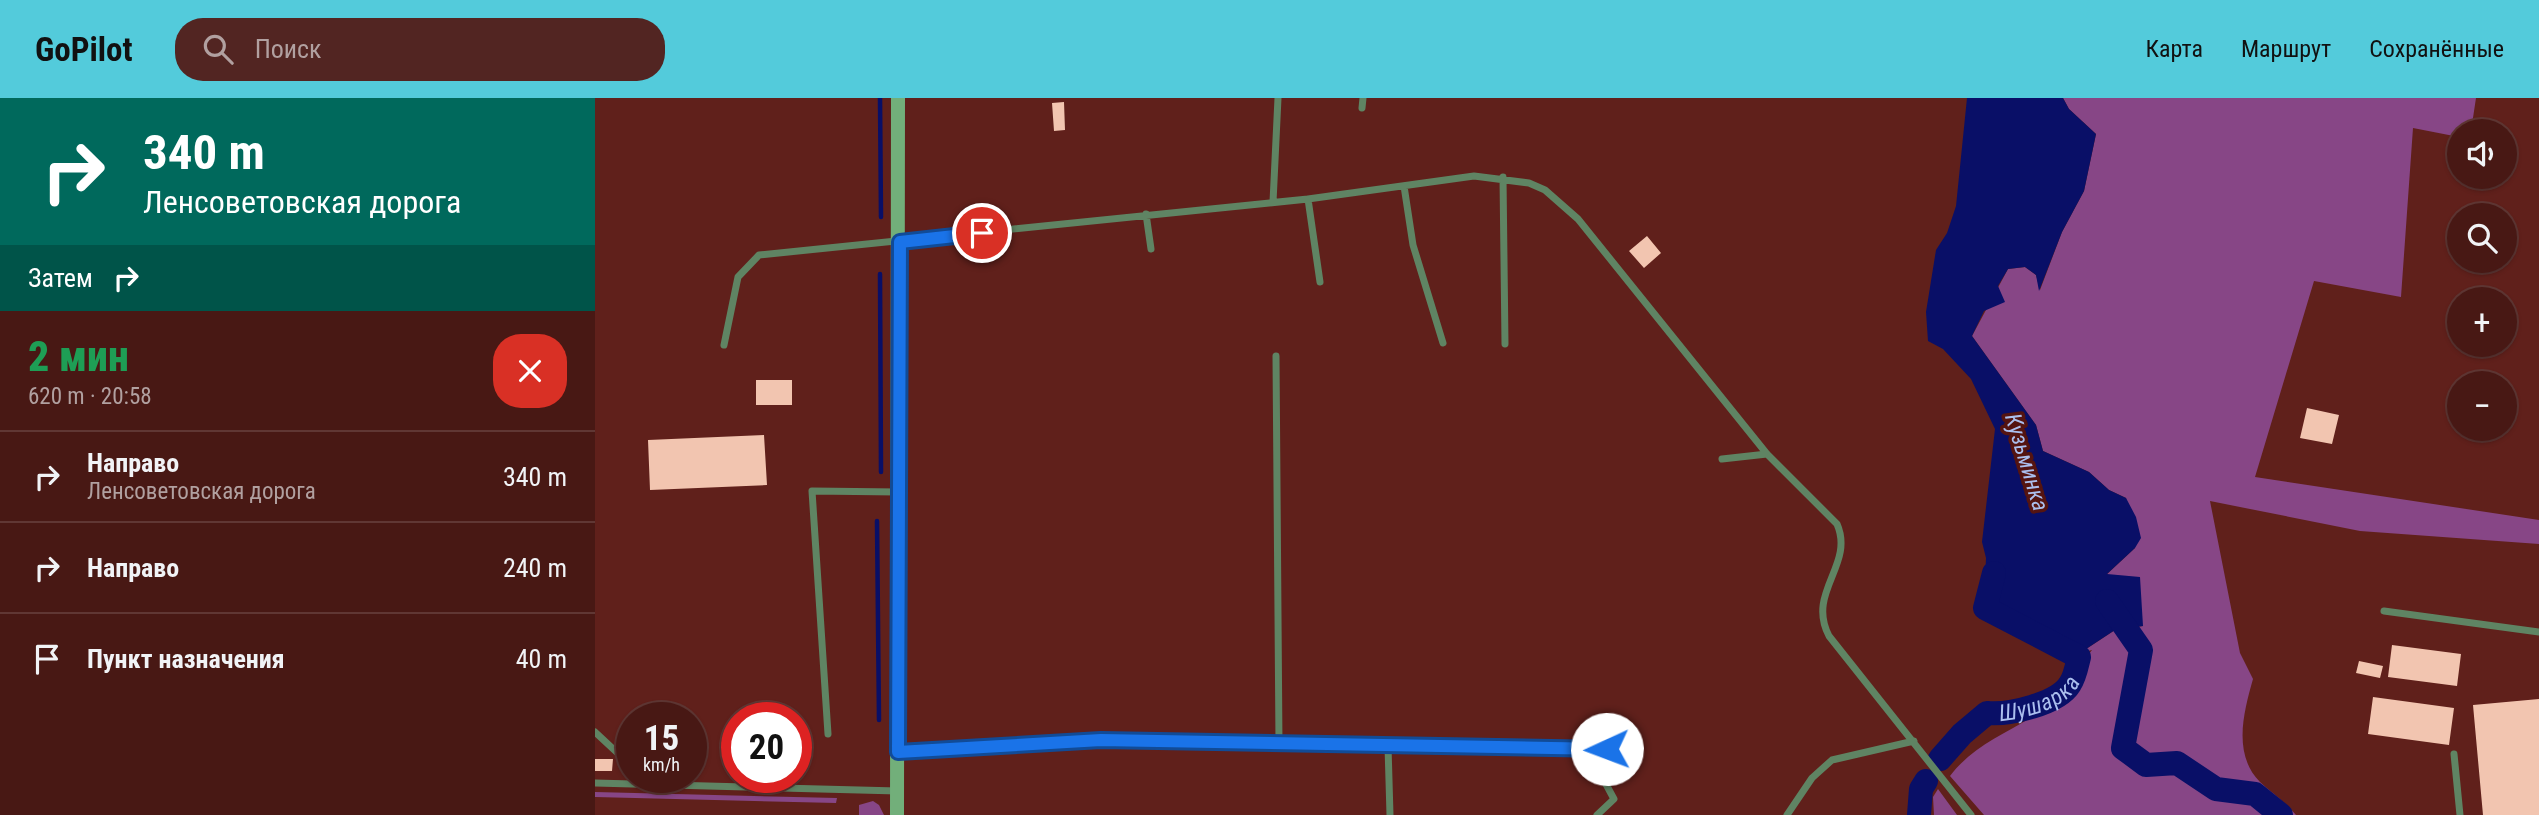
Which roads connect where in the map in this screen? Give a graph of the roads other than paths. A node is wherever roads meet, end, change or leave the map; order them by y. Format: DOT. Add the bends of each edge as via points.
graph roads {
  1 [pos="898,98"];
  2 [pos="1279,98"];
  3 [pos="1363,98"];
  4 [pos="1362,108"];
  5 [pos="1503,177"];
  6 [pos="1404,186"];
  7 [pos="1308,199"];
  8 [pos="1273,202"];
  9 [pos="1146,214"];
  10 [pos="900,242"];
  11 [pos="1151,249"];
  12 [pos="1320,282"];
  13 [pos="1443,343"];
  14 [pos="1505,344"];
  15 [pos="724,345"];
  16 [pos="1276,356"];
  17 [pos="1767,454"];
  18 [pos="1722,459"];
  19 [pos="899,492"];
  20 [pos="2384,611"];
  21 [pos="2539,632"];
  22 [pos="1607,725"];
  23 [pos="595,732"];
  24 [pos="828,734"];
  25 [pos="1914,741"];
  26 [pos="1279,744"];
  27 [pos="1388,746"];
  28 [pos="1588,751"];
  29 [pos="616,752"];
  30 [pos="898,752"];
  31 [pos="2454,754"];
  32 [pos="595,783"];
  33 [pos="616,784"];
  34 [pos="707,787"];
  35 [pos="898,791"];
  36 [pos="897,815"];
  37 [pos="1390,815"];
  38 [pos="1597,815"];
  39 [pos="1787,815"];
  40 [pos="1971,815"];
  41 [pos="2460,815"];
  1 -- 10 [label="street"];
  2 -- 8 [label="lane"];
  3 -- 4 [label="lane"];
  5 -- 6 [label="lane" via="1474,176"];
  5 -- 14 [label="lane"];
  5 -- 17 [label="lane" via="1545,190 1578,219"];
  6 -- 7 [label="lane"];
  6 -- 13 [label="lane" via="1413,245"];
  7 -- 8 [label="lane"];
  7 -- 12 [label="lane"];
  8 -- 9 [label="lane"];
  9 -- 10 [label="lane"];
  9 -- 11 [label="lane"];
  10 -- 15 [label="lane" via="759,255 738,277"];
  10 -- 19 [label="street"];
  16 -- 26 [label="lane"];
  17 -- 18 [label="lane"];
  17 -- 25 [label="lane" via="1837,524 1842,537 1840,556 1823,594 1821,622"];
  19 -- 24 [label="lane" via="812,491"];
  19 -- 30 [label="street"];
  20 -- 21 [label="lane"];
  22 -- 28 [label="lane" via="1607,749"];
  23 -- 29 [label="lane"];
  25 -- 39 [label="lane" via="1832,760 1812,778"];
  25 -- 40 [label="lane"];
  26 -- 27 [label="lane"];
  26 -- 30 [label="lane" via="1101,740"];
  27 -- 28 [label="lane"];
  27 -- 37 [label="lane"];
  28 -- 38 [label="lane" via="1614,799"];
  30 -- 35 [label="street"];
  31 -- 41 [label="lane"];
  32 -- 33 [label="lane"];
  34 -- 35 [label="lane"];
  35 -- 36 [label="street"];
}
